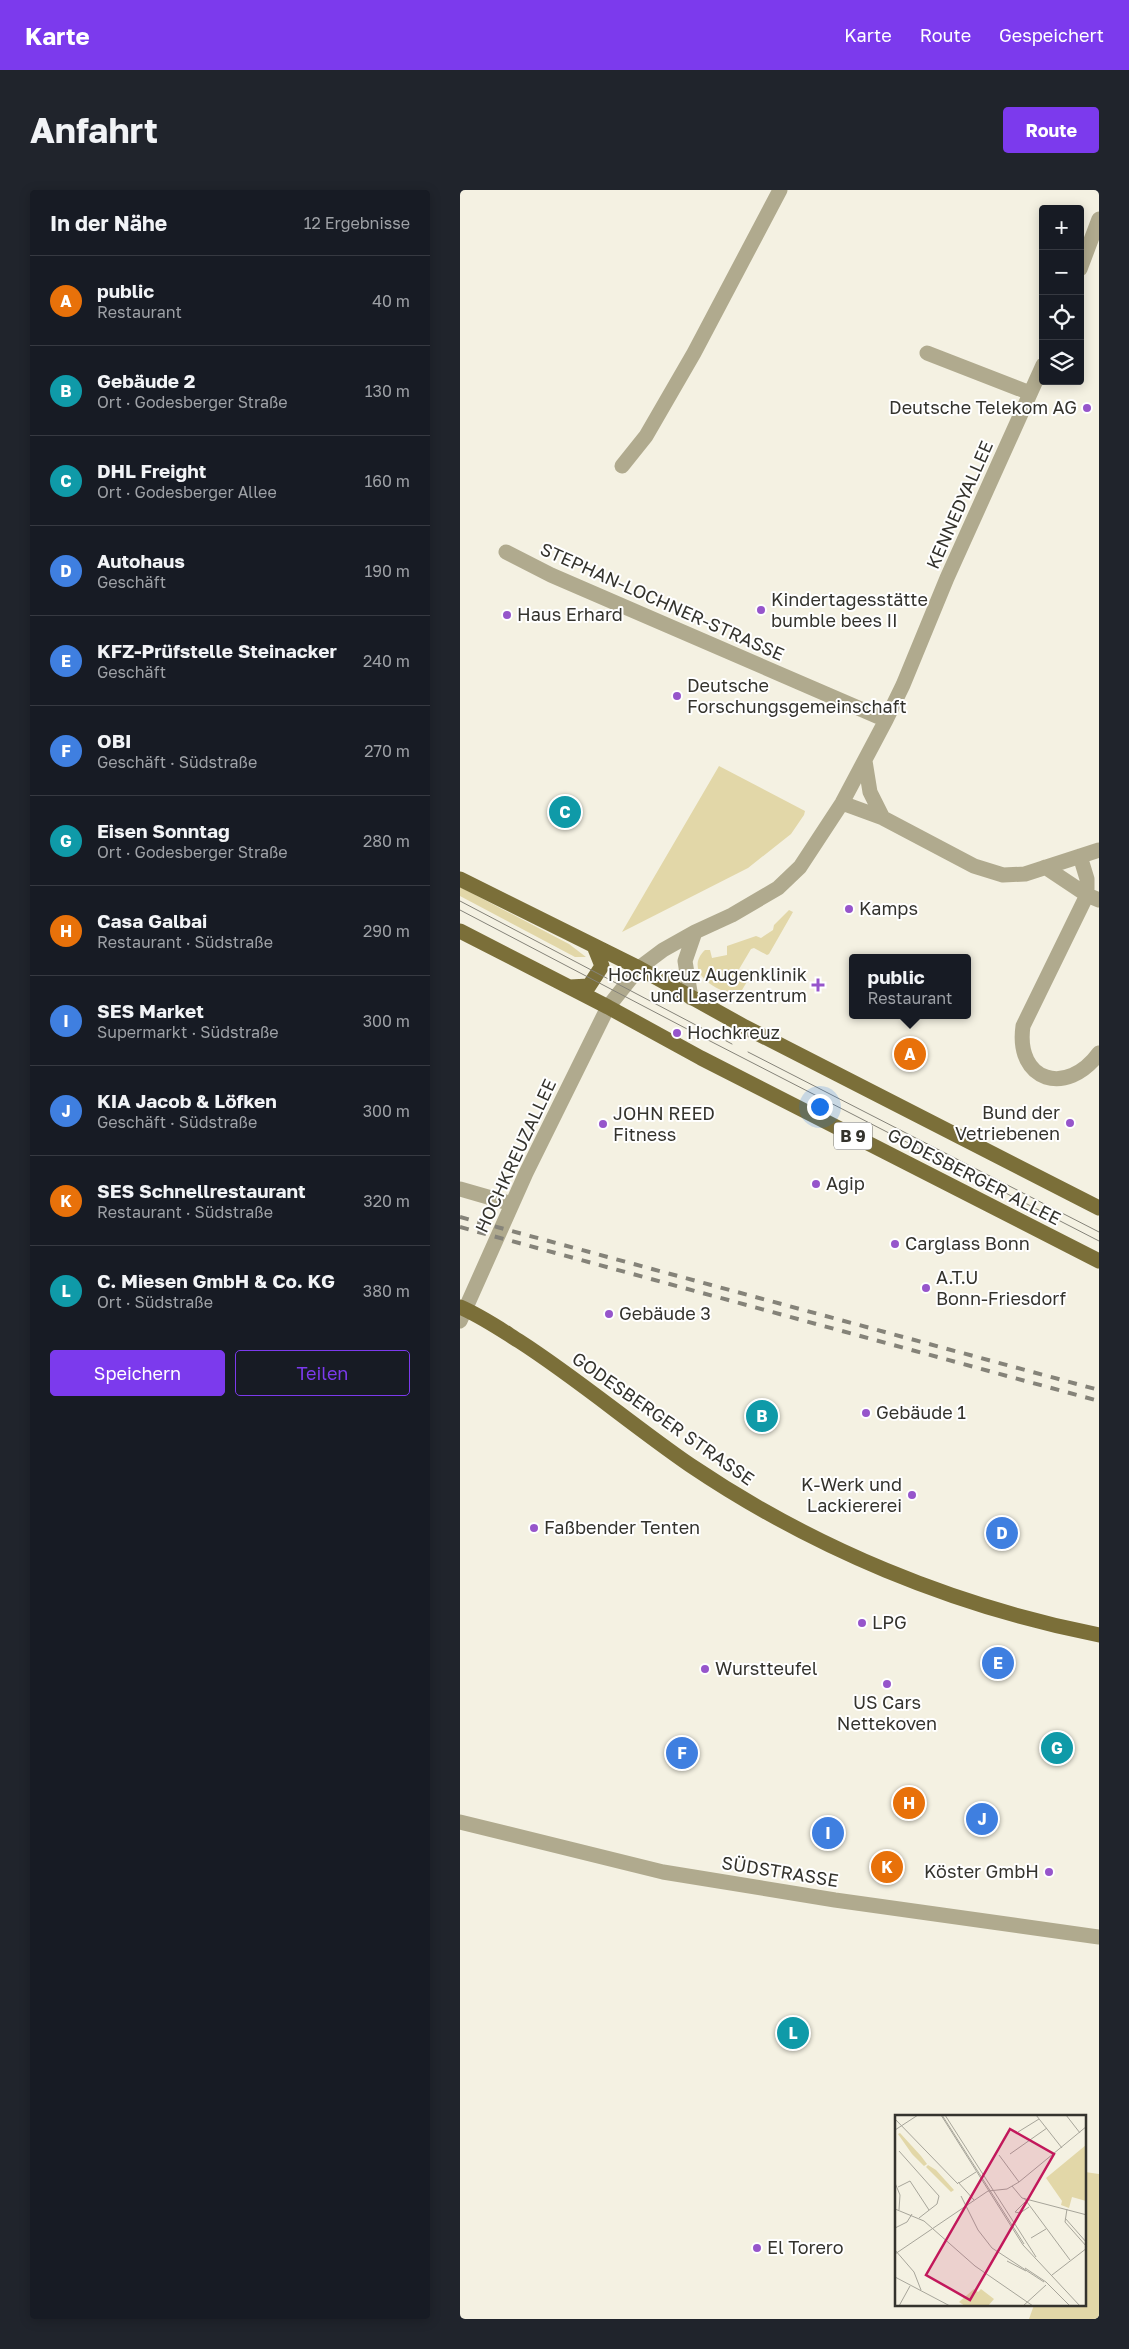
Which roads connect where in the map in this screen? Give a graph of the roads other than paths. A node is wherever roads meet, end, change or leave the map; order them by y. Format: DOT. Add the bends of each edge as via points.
graph roads {
  1 [pos="780,190"];
  2 [pos="1099,219"];
  3 [pos="1084,258"];
  4 [pos="927,353"];
  5 [pos="1039,374"];
  6 [pos="1030,393"];
  7 [pos="622,466"];
  8 [pos="506,552"];
  9 [pos="886,720"];
  10 [pos="865,761"];
  11 [pos="842,803"];
  12 [pos="883,818"];
  13 [pos="1099,850"];
  14 [pos="1080,856"];
  15 [pos="1045,867"];
  16 [pos="460,879"];
  17 [pos="1093,898"];
  18 [pos="460,931"];
  19 [pos="695,932"];
  20 [pos="594,946"];
  21 [pos="639,968"];
  22 [pos="569,987"];
  23 [pos="691,998"];
  24 [pos="608,1007"];
  25 [pos="1099,1053"];
  26 [pos="460,1189"];
  27 [pos="512,1204"];
  28 [pos="1099,1208"];
  29 [pos="1099,1261"];
  30 [pos="462,1312"];
  31 [pos="1099,1635"];
  32 [pos="460,1822"];
  33 [pos="1099,1937"];
  1 -- 7 [label="street" via="694,353 646,436"];
  2 -- 3 [label="street"];
  4 -- 6 [label="street"];
  5 -- 6 [label="street, KENNEDYALLEE"];
  6 -- 9 [label="street, KENNEDYALLEE"];
  8 -- 9 [label="street, STEPHAN-LOCHNER-STRASSE" via="550,575"];
  9 -- 10 [label="street, KENNEDYALLEE"];
  10 -- 11 [label="street, KENNEDYALLEE"];
  10 -- 12 [label="street" via="870,792"];
  11 -- 12 [label="street"];
  11 -- 19 [label="street, KENNEDYALLEE" via="800,867 778,888"];
  12 -- 15 [label="street" via="986,871 1013,875"];
  13 -- 14 [label="street"];
  14 -- 15 [label="street"];
  14 -- 17 [label="street"];
  15 -- 17 [label="street"];
  16 -- 20 [label="main road, GODESBERGER ALLEE"];
  17 -- 25 [label="street" via="1023,1026 1021,1040 1025,1059 1036,1073 1052,1080 1068,1079 1083,1070"];
  18 -- 22 [label="main road, GODESBERGER ALLEE / B 9"];
  19 -- 21 [label="street, KENNEDYALLEE" via="662,950"];
  19 -- 23 [label="street" via="685,961"];
  20 -- 21 [label="main road, GODESBERGER ALLEE"];
  20 -- 22 [label="main road" via="602,966 589,986"];
  21 -- 23 [label="main road, GODESBERGER ALLEE"];
  21 -- 24 [label="street, KENNEDYALLEE"];
  22 -- 24 [label="main road, GODESBERGER ALLEE / B 9"];
  23 -- 28 [label="main road, GODESBERGER ALLEE"];
  24 -- 27 [label="street, HOCHKREUZALLEE"];
  24 -- 29 [label="main road, GODESBERGER ALLEE / B 9" via="701,1058"];
  26 -- 27 [label="street"];
  27 -- 30 [label="street, HOCHKREUZALLEE"];
  30 -- 31 [label="main road, GODESBERGER STRASSE" via="548,1360 704,1474 743,1500 806,1534 897,1575 956,1597 1055,1626"];
  32 -- 33 [label="street, SÜDSTRASSE" via="663,1872"];
}
